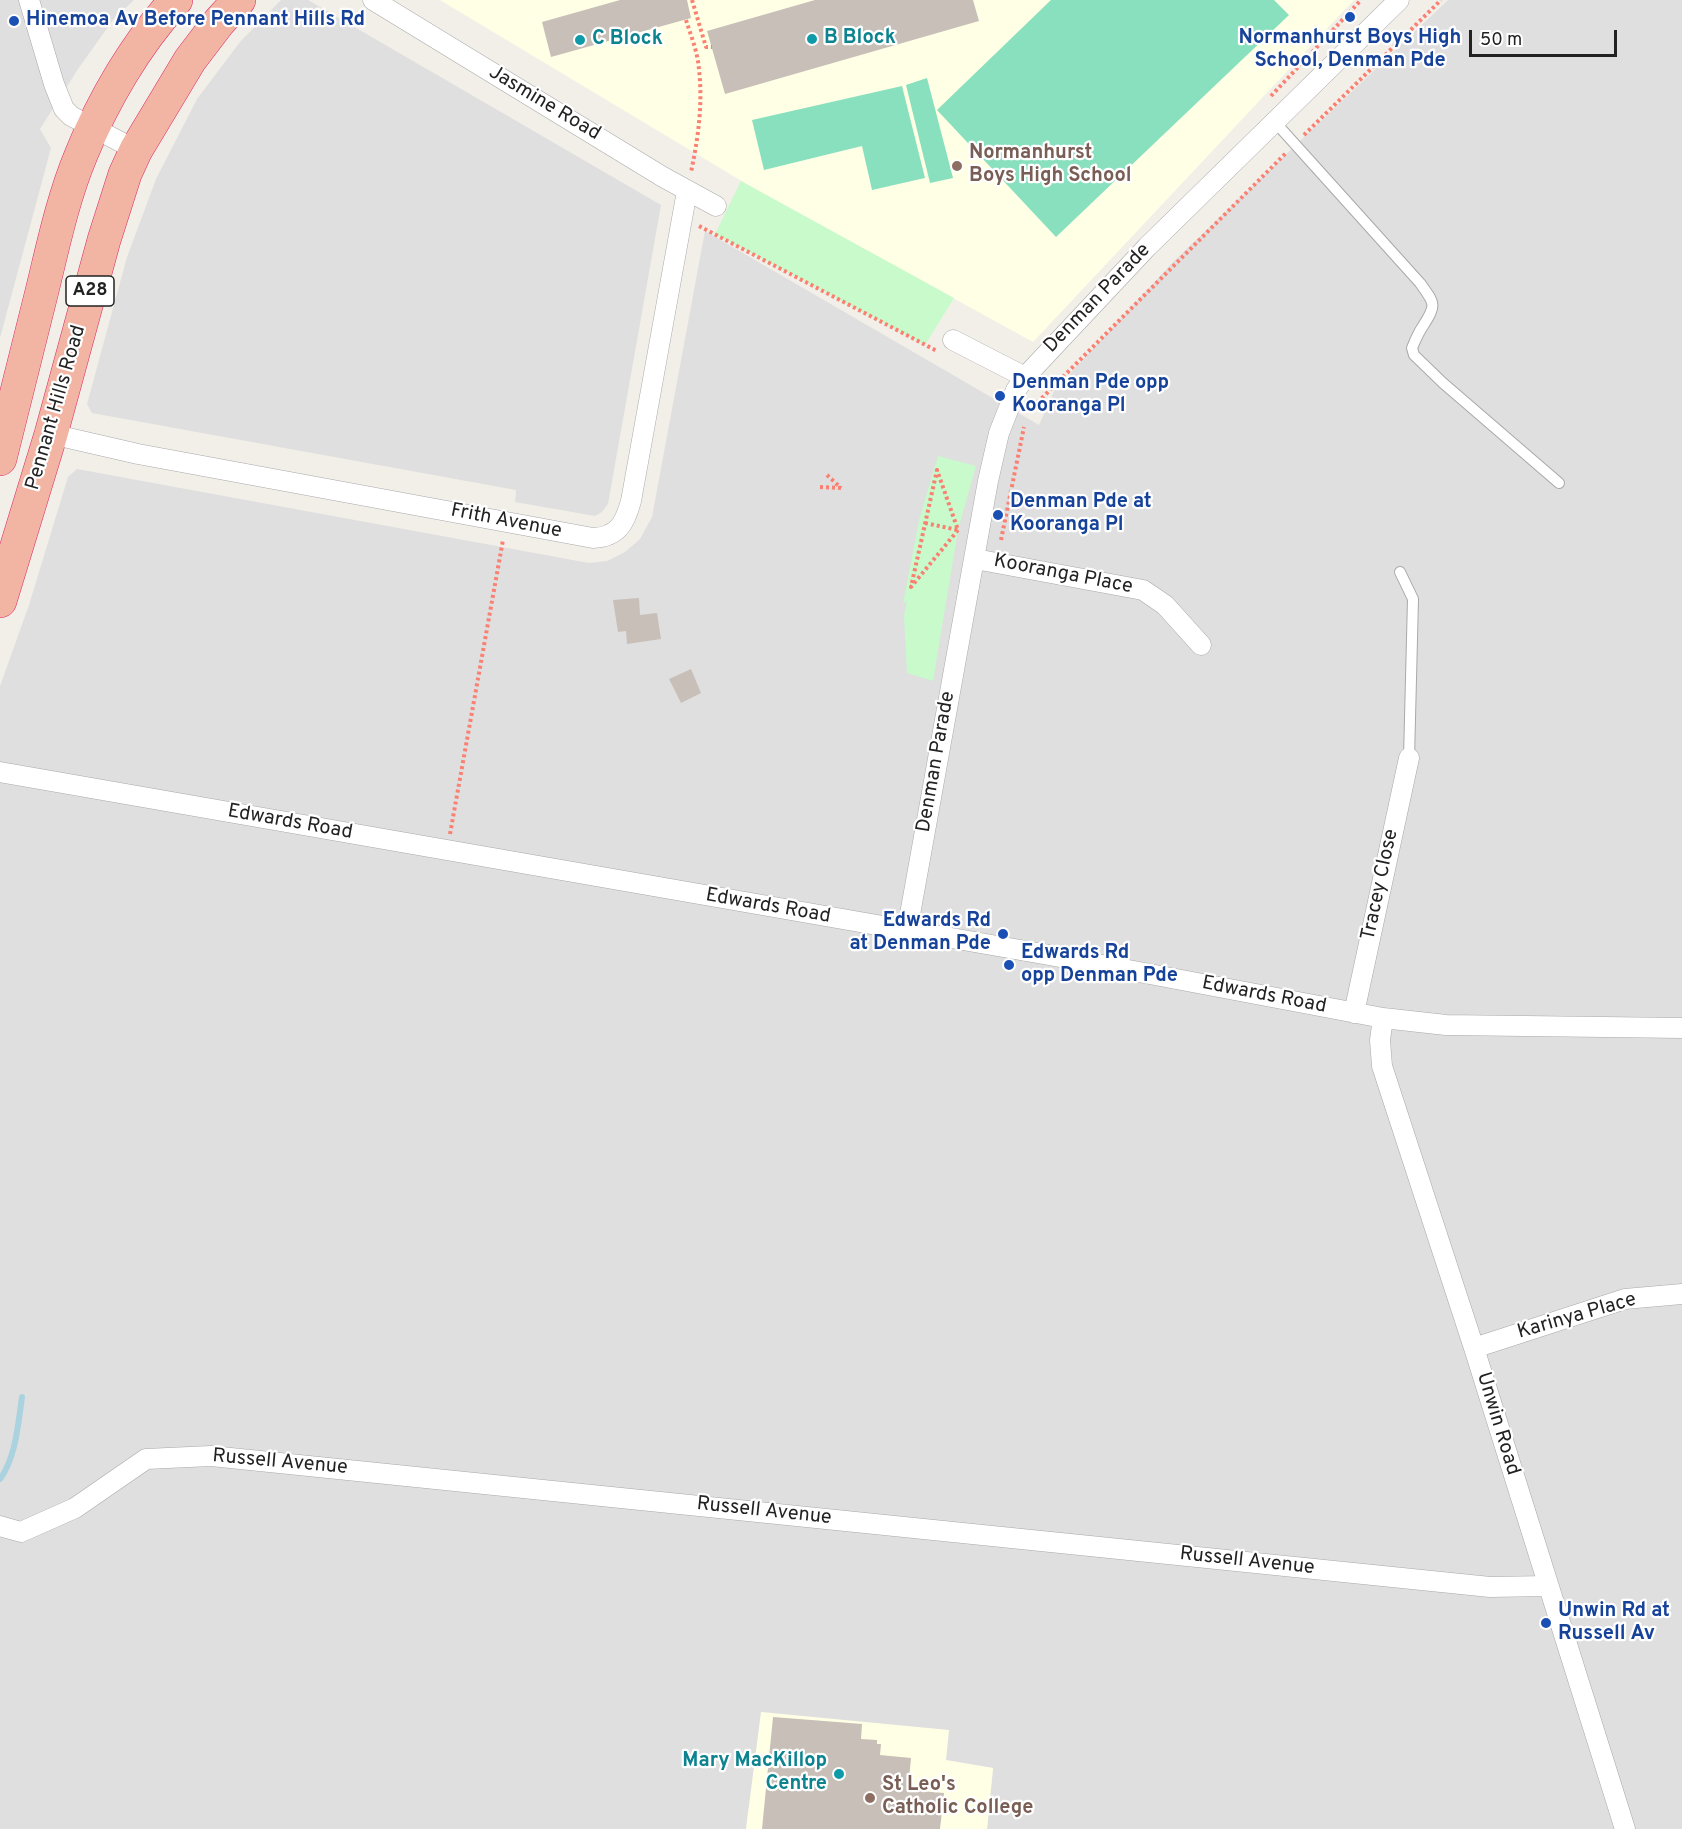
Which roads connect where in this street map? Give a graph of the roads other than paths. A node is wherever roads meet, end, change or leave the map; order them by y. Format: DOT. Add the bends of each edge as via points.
graph roads {
  1 [pos="29,0"];
  2 [pos="176,0"];
  3 [pos="239,0"];
  4 [pos="373,0"];
  5 [pos="1399,0"];
  6 [pos="1275,122"];
  7 [pos="93,127"];
  8 [pos="136,150"];
  9 [pos="687,191"];
  10 [pos="716,206"];
  11 [pos="946,346"];
  12 [pos="1024,377"];
  13 [pos="51,434"];
  14 [pos="0,459"];
  15 [pos="1558,483"];
  16 [pos="975,559"];
  17 [pos="1400,572"];
  18 [pos="0,601"];
  19 [pos="1201,645"];
  20 [pos="1409,758"];
  21 [pos="0,772"];
  22 [pos="907,931"];
  23 [pos="1354,1013"];
  24 [pos="1383,1018"];
  25 [pos="1682,1028"];
  26 [pos="1682,1294"];
  27 [pos="1474,1348"];
  28 [pos="0,1526"];
  29 [pos="1548,1586"];
  30 [pos="1625,1829"];
  1 -- 7 [label="street" via="64,110"];
  2 -- 7 [label="highway, Pennant Hills Road / A28" via="153,25"];
  3 -- 8 [label="highway, Pennant Hills Road / A28" via="190,60"];
  4 -- 9 [label="street, Jasmine Road"];
  5 -- 6 [label="street, Denman Parade"];
  6 -- 12 [label="street, Denman Parade" via="1147,247"];
  6 -- 15 [label="lane" via="1420,283 1432,302 1432,313 1412,348 1414,355"];
  7 -- 8 [label="street"];
  7 -- 14 [label="highway, Pennant Hills Road / A28" via="57,232"];
  8 -- 13 [label="highway, Pennant Hills Road / A28" via="104,240"];
  9 -- 10 [label="street, Jasmine Road"];
  9 -- 13 [label="street, Frith Avenue" via="631,501 624,522 605,537 593,538 138,454"];
  11 -- 12 [label="street"];
  12 -- 16 [label="street, Denman Parade" via="999,433"];
  13 -- 18 [label="highway, Pennant Hills Road / A28"];
  16 -- 19 [label="street, Kooranga Place" via="1143,590 1166,605"];
  16 -- 22 [label="street, Denman Parade"];
  17 -- 20 [label="lane" via="1413,599"];
  20 -- 23 [label="street, Tracey Close"];
  21 -- 22 [label="street, Edwards Road"];
  22 -- 23 [label="street, Edwards Road"];
  23 -- 24 [label="street, Edwards Road"];
  24 -- 25 [label="street, Edwards Road" via="1446,1025"];
  24 -- 27 [label="street, Unwin Road" via="1382,1066"];
  26 -- 27 [label="street, Karinya Place" via="1625,1299"];
  27 -- 29 [label="street, Unwin Road"];
  28 -- 29 [label="street, Russell Avenue" via="21,1532 75,1508 146,1459 211,1456 1490,1587"];
  29 -- 30 [label="street, Unwin Road"];
}
